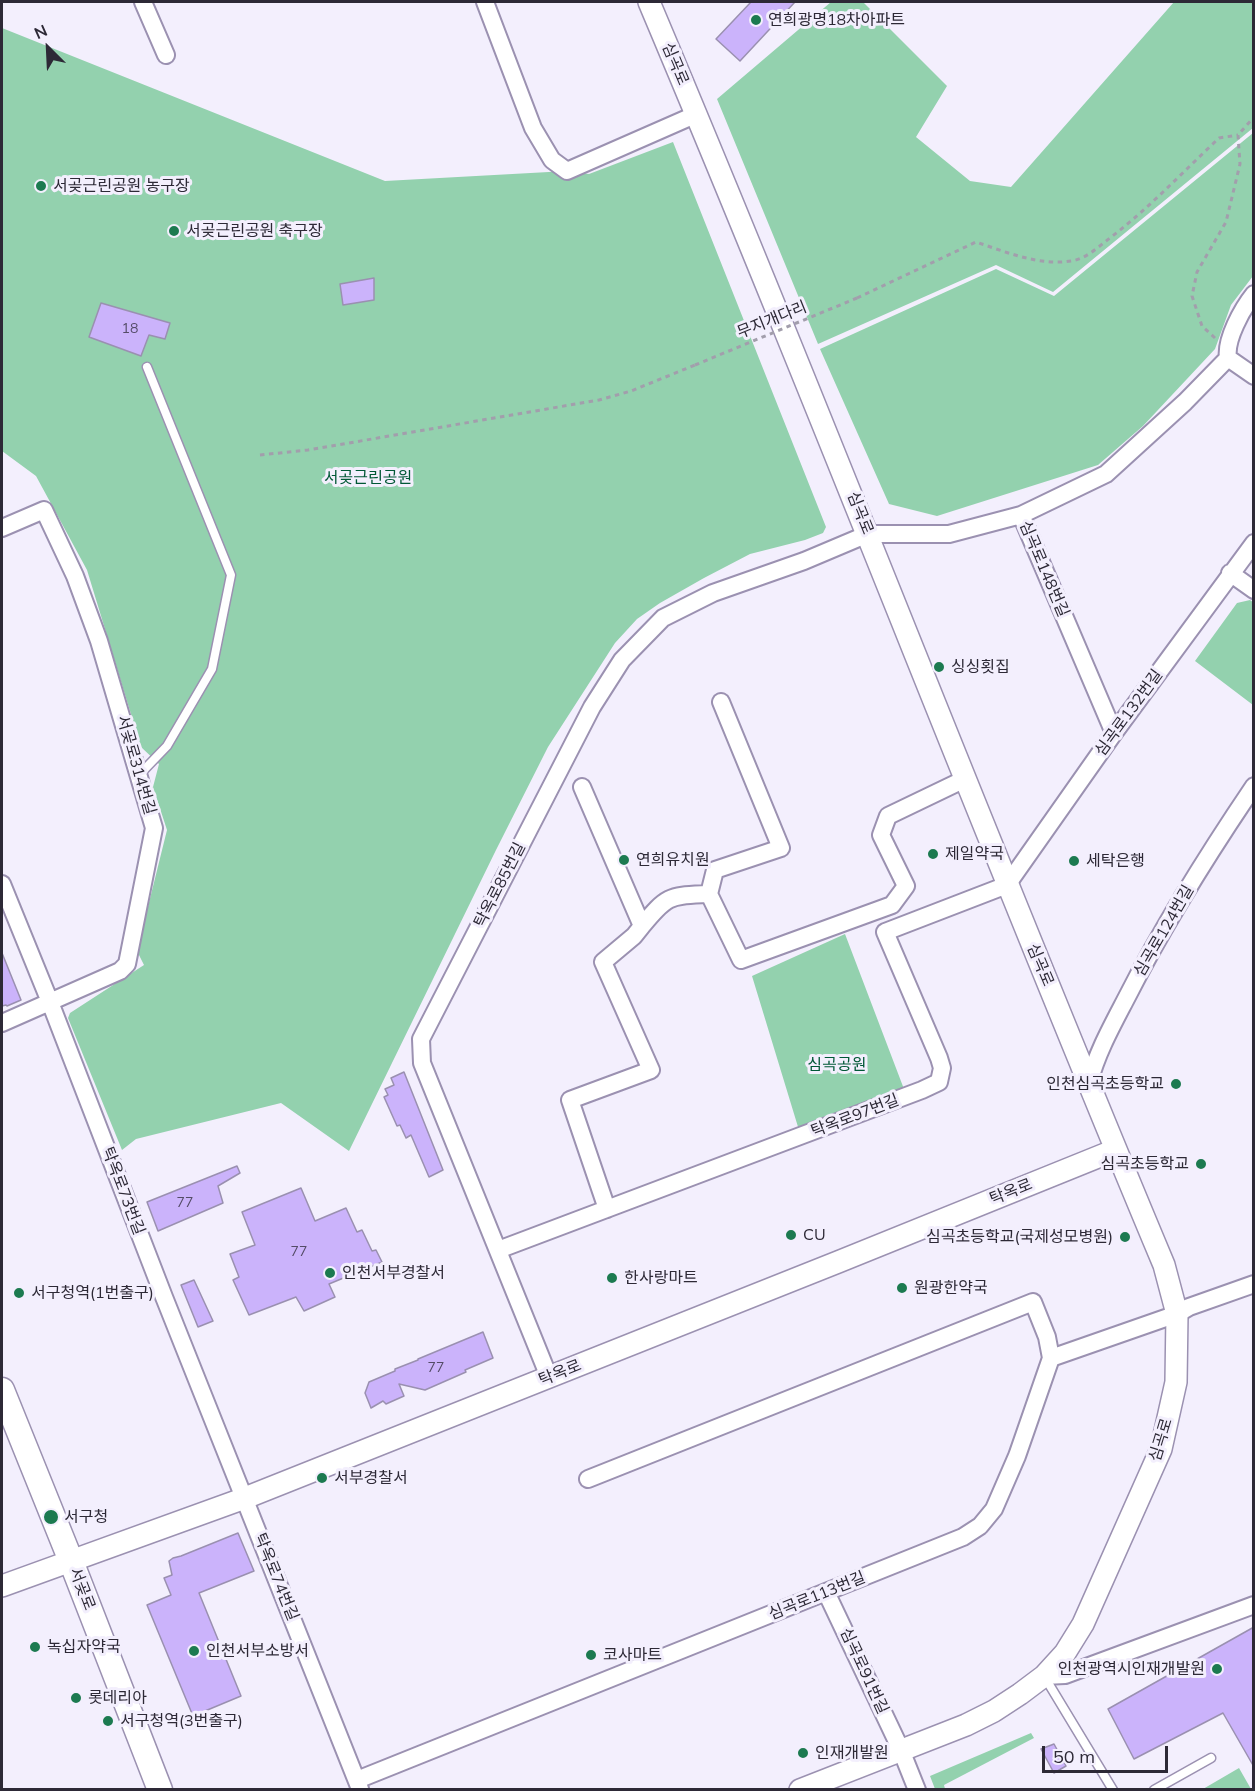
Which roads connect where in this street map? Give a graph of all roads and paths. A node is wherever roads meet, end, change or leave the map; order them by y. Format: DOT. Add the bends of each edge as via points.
graph roads {
  1 [pos="143,2"];
  2 [pos="485,2"];
  3 [pos="649,2"];
  4 [pos="166,55"];
  5 [pos="697,114"];
  6 [pos="1254,117"];
  7 [pos="1238,135"];
  8 [pos="1254,294"];
  9 [pos="1202,326"];
  10 [pos="1228,358"];
  11 [pos="147,367"];
  12 [pos="1254,376"];
  13 [pos="260,455"];
  14 [pos="1021,515"];
  15 [pos="2,528"];
  16 [pos="868,534"];
  17 [pos="1254,543"];
  18 [pos="1230,573"];
  19 [pos="1254,590"];
  20 [pos="721,702"];
  21 [pos="1114,733"];
  22 [pos="139,776"];
  23 [pos="965,779"];
  24 [pos="1254,786"];
  25 [pos="582,787"];
  26 [pos="2,884"];
  27 [pos="1007,885"];
  28 [pos="710,894"];
  29 [pos="642,926"];
  30 [pos="50,1002"];
  31 [pos="2,1023"];
  32 [pos="1089,1083"];
  33 [pos="1115,1150"];
  34 [pos="607,1209"];
  35 [pos="498,1250"];
  36 [pos="1254,1284"];
  37 [pos="1177,1314"];
  38 [pos="1051,1358"];
  39 [pos="549,1377"];
  40 [pos="2,1390"];
  41 [pos="588,1479"];
  42 [pos="245,1498"];
  43 [pos="71,1561"];
  44 [pos="2,1586"];
  45 [pos="826,1592"];
  46 [pos="1254,1605"];
  47 [pos="1044,1676"];
  48 [pos="901,1750"];
  49 [pos="1211,1758"];
  50 [pos="359,1785"];
  51 [pos="160,1790"];
  52 [pos="800,1790"];
  53 [pos="917,1790"];
  54 [pos="1113,1790"];
  55 [pos="1154,1790"];
  1 -- 4 [label="street"];
  2 -- 5 [label="street" via="533,128 552,160 567,171"];
  3 -- 5 [label="street, 심곡로"];
  5 -- 16 [label="street, 심곡로"];
  6 -- 7 [label="path"];
  7 -- 9 [label="path" via="1240,164 1226,222 1197,272 1192,296"];
  7 -- 13 [label="path, 무지개다리, bridge" via="1219,138 1134,219 1090,253 1073,261 1052,262 1011,254 976,242 857,298 631,391 599,400"];
  8 -- 10 [label="street" via="1243,308 1227,350"];
  10 -- 12 [label="street"];
  10 -- 14 [label="street" via="1106,474"];
  11 -- 22 [label="lane" via="231,575 212,669 167,746"];
  14 -- 16 [label="street, 심곡로148번길" via="949,534"];
  14 -- 21 [label="street, 심곡로148번길"];
  15 -- 22 [label="street, 서곶로314번길" via="44,510 75,576 99,641"];
  16 -- 23 [label="street, 심곡로"];
  16 -- 35 [label="street, 탁옥로85번길" via="713,593 663,618 622,660 592,707 421,1039 422,1062"];
  17 -- 18 [label="street, 심곡로132번길"];
  18 -- 19 [label="street"];
  18 -- 21 [label="street, 심곡로132번길"];
  20 -- 28 [label="street" via="781,848 715,870"];
  21 -- 27 [label="street, 심곡로132번길"];
  22 -- 30 [label="street, 서곶로314번길" via="153,828 127,964 120,971"];
  23 -- 27 [label="street, 심곡로"];
  23 -- 28 [label="street" via="888,816 881,835 906,886 892,905 741,960"];
  24 -- 32 [label="street, 심곡로124번길" via="1151,950 1095,1059"];
  25 -- 29 [label="street"];
  26 -- 30 [label="street, 탁옥로73번길"];
  27 -- 32 [label="street, 심곡로"];
  27 -- 34 [label="street, 탁옥로97번길" via="885,932 939,1058 939,1082"];
  28 -- 29 [label="street" via="673,896 657,907"];
  29 -- 34 [label="street" via="603,962 651,1070 570,1100"];
  30 -- 31 [label="street, 서곶로314번길"];
  30 -- 42 [label="street, 탁옥로73번길"];
  32 -- 33 [label="street, 심곡로"];
  33 -- 37 [label="street, 심곡로" via="1164,1265"];
  33 -- 39 [label="street, 탁옥로"];
  34 -- 35 [label="street, 탁옥로97번길"];
  35 -- 39 [label="street, 탁옥로85번길"];
  36 -- 37 [label="street"];
  37 -- 38 [label="street"];
  37 -- 47 [label="street, 심곡로" via="1176,1382 1161,1449 1083,1624"];
  38 -- 41 [label="street" via="1033,1302"];
  38 -- 45 [label="street, 심곡로113번길" via="1017,1456 994,1509 980,1526 963,1537"];
  39 -- 42 [label="street, 탁옥로"];
  40 -- 43 [label="main road, 서곶로"];
  42 -- 43 [label="street, 탁옥로"];
  42 -- 50 [label="street, 탁옥로74번길"];
  43 -- 44 [label="street, 탁옥로"];
  43 -- 51 [label="main road, 서곶로"];
  45 -- 48 [label="street, 심곡로91번길"];
  45 -- 50 [label="street, 심곡로113번길"];
  46 -- 47 [label="street" via="1065,1675"];
  47 -- 48 [label="street, 심곡로" via="994,1711"];
  47 -- 54 [label="lane"];
  48 -- 52 [label="street, 심곡로"];
  48 -- 53 [label="street, 심곡로91번길"];
  49 -- 55 [label="lane"];
}
